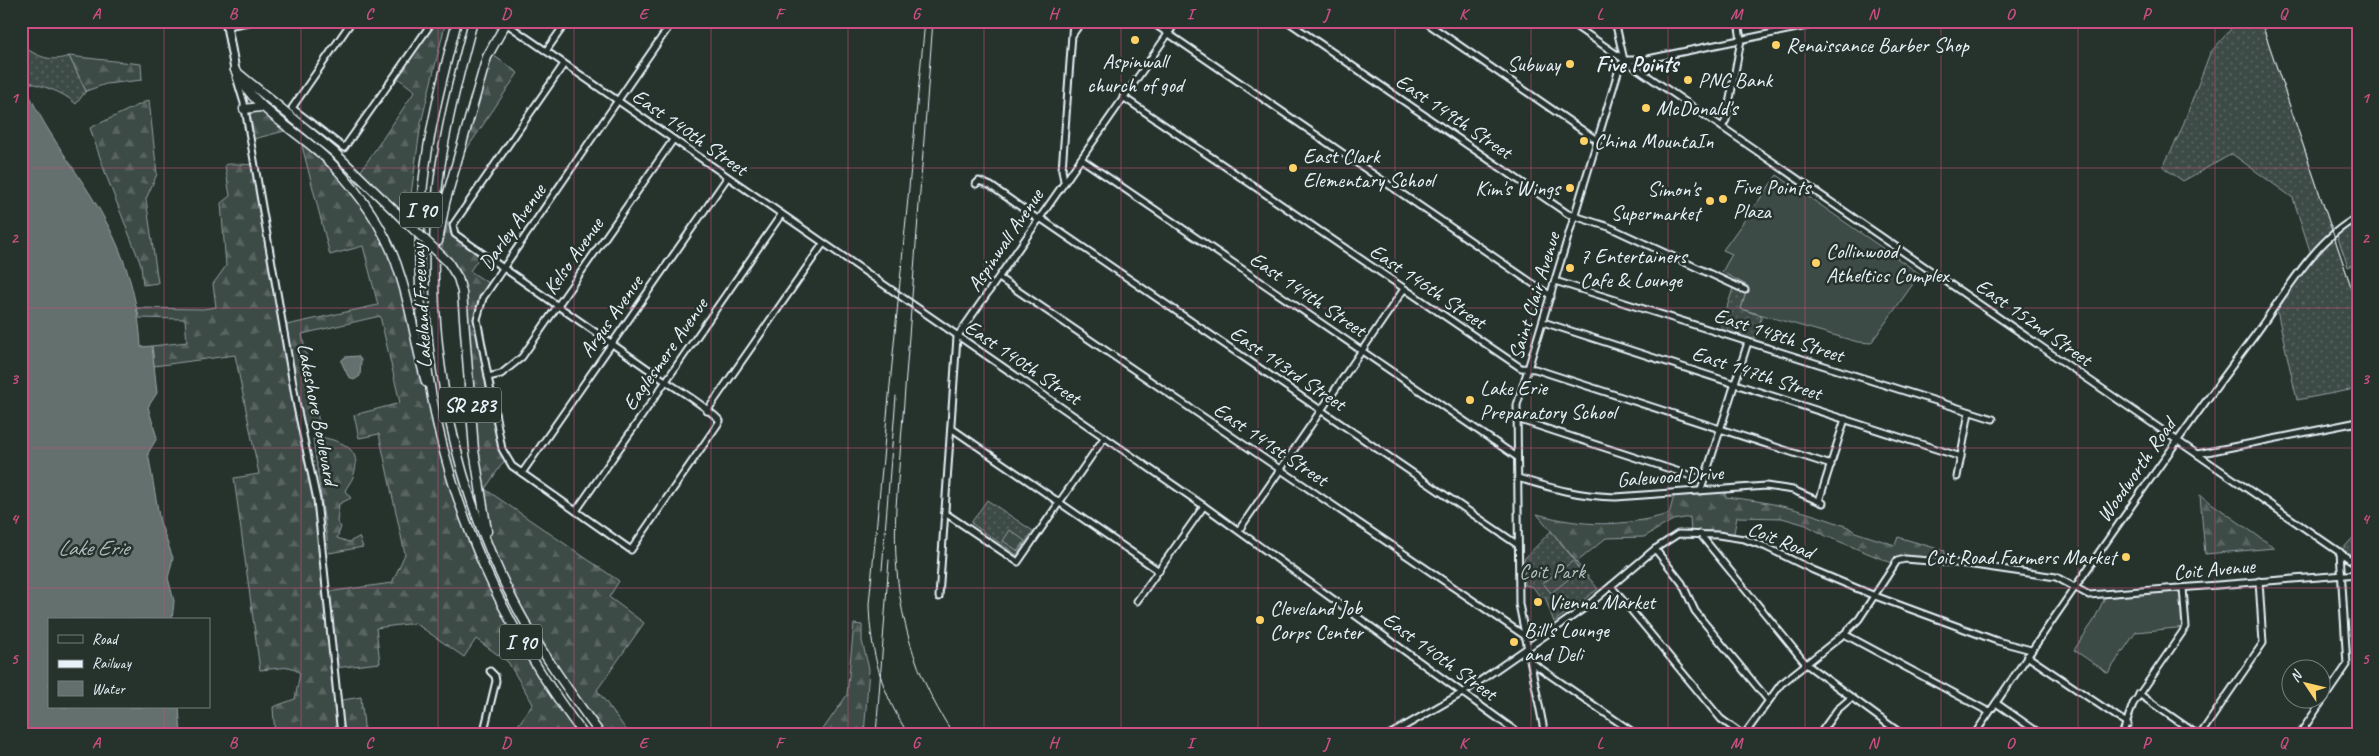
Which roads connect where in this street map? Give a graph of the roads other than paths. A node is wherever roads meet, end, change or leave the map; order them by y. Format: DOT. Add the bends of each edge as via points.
graph roads {
  1 [pos="254,21"];
  2 [pos="352,21"];
  3 [pos="433,21"];
  4 [pos="457,21"];
  5 [pos="567,21"];
  6 [pos="673,21"];
  7 [pos="1074,21"];
  8 [pos="1082,21"];
  9 [pos="1150,21"];
  10 [pos="1177,21"];
  11 [pos="1287,21"];
  12 [pos="1424,21"];
  13 [pos="1568,21"];
  14 [pos="1615,21"];
  15 [pos="1738,21"];
  16 [pos="1831,21"];
  17 [pos="473,22"];
  18 [pos="507,22"];
  19 [pos="1813,23"];
  20 [pos="227,26"];
  21 [pos="1072,34"];
  22 [pos="1168,34"];
  23 [pos="1742,40"];
  24 [pos="546,51"];
  25 [pos="1624,60"];
  26 [pos="564,64"];
  27 [pos="235,70"];
  28 [pos="1123,97"];
  29 [pos="617,101"];
  30 [pos="244,106"];
  31 [pos="261,107"];
  32 [pos="1722,127"];
  33 [pos="673,140"];
  34 [pos="1598,141"];
  35 [pos="1081,159"];
  36 [pos="727,178"];
  37 [pos="1064,182"];
  38 [pos="976,184"];
  39 [pos="781,215"];
  40 [pos="1576,216"];
  41 [pos="2358,217"];
  42 [pos="1039,219"];
  43 [pos="823,244"];
  44 [pos="504,268"];
  45 [pos="433,270"];
  46 [pos="999,278"];
  47 [pos="1555,281"];
  48 [pos="1404,289"];
  49 [pos="1745,290"];
  50 [pos="1551,296"];
  51 [pos="558,306"];
  52 [pos="1543,322"];
  53 [pos="957,337"];
  54 [pos="1748,342"];
  55 [pos="612,344"];
  56 [pos="1362,351"];
  57 [pos="1528,370"];
  58 [pos="488,377"];
  59 [pos="666,382"];
  60 [pos="1735,383"];
  61 [pos="433,402"];
  62 [pos="707,411"];
  63 [pos="1321,411"];
  64 [pos="1969,412"];
  65 [pos="1516,419"];
  66 [pos="1845,419"];
  67 [pos="1993,419"];
  68 [pos="2358,422"];
  69 [pos="951,428"];
  70 [pos="1721,428"];
  71 [pos="1104,438"];
  72 [pos="2177,440"];
  73 [pos="2197,454"];
  74 [pos="1961,456"];
  75 [pos="1517,457"];
  76 [pos="1831,465"];
  77 [pos="1280,470"];
  78 [pos="522,473"];
  79 [pos="1957,477"];
  80 [pos="1518,478"];
  81 [pos="1704,480"];
  82 [pos="1701,490"];
  83 [pos="1060,502"];
  84 [pos="1204,506"];
  85 [pos="576,511"];
  86 [pos="945,513"];
  87 [pos="1239,530"];
  88 [pos="1700,534"];
  89 [pos="1518,545"];
  90 [pos="1655,549"];
  91 [pos="491,551"];
  92 [pos="2340,552"];
  93 [pos="2358,565"];
  94 [pos="1159,571"];
  95 [pos="2358,574"];
  96 [pos="2341,576"];
  97 [pos="2259,581"];
  98 [pos="1611,586"];
  99 [pos="2075,587"];
  100 [pos="2183,588"];
  101 [pos="1874,596"];
  102 [pos="939,597"];
  103 [pos="1137,601"];
  104 [pos="1844,634"];
  105 [pos="1525,636"];
  106 [pos="1528,647"];
  107 [pos="2031,650"];
  108 [pos="2027,656"];
  109 [pos="1530,662"];
  110 [pos="1806,664"];
  111 [pos="490,671"];
  112 [pos="1464,692"];
  113 [pos="2139,694"];
  114 [pos="1851,698"];
  115 [pos="1768,700"];
  116 [pos="1996,703"];
  117 [pos="1990,712"];
  118 [pos="2128,724"];
  119 [pos="341,735"];
  120 [pos="483,735"];
  121 [pos="584,735"];
  122 [pos="601,735"];
  123 [pos="1389,735"];
  124 [pos="1521,735"];
  125 [pos="1545,735"];
  126 [pos="1637,735"];
  127 [pos="1743,735"];
  128 [pos="1819,735"];
  129 [pos="1903,735"];
  130 [pos="1974,735"];
  131 [pos="2042,735"];
  132 [pos="2122,735"];
  133 [pos="2199,735"];
  134 [pos="2299,735"];
  1 -- 20 [label="street"];
  2 -- 3 [label="street" via="293,105 293,111 344,148"];
  4 -- 61 [label="highway, Lakeland Freeway / I 90" via="428,146 421,219 420,281"];
  5 -- 24 [label="street"];
  6 -- 29 [label="street, Darley Avenue"];
  7 -- 21 [label="street"];
  8 -- 21 [label="street"];
  9 -- 22 [label="street"];
  10 -- 22 [label="street, Aspinwall Avenue"];
  11 -- 40 [label="street, East 149th Street" via="1568,214"];
  12 -- 34 [label="street"];
  13 -- 25 [label="street, East 152nd Street"];
  14 -- 25 [label="street"];
  15 -- 23 [label="street"];
  16 -- 19 [label="street"];
  17 -- 45 [label="highway, Lakeland Freeway / I 90" via="452,101 442,156"];
  18 -- 24 [label="street, East 140th Street"];
  18 -- 45 [label="highway" via="487,57 445,203"];
  19 -- 23 [label="street"];
  20 -- 27 [label="main road, SR 283"];
  21 -- 37 [label="street" via="1062,165"];
  22 -- 28 [label="street, Aspinwall Avenue"];
  22 -- 50 [label="street"];
  23 -- 25 [label="street" via="1643,60"];
  23 -- 32 [label="street"];
  24 -- 26 [label="street, East 140th Street"];
  25 -- 32 [label="street, East 152nd Street"];
  25 -- 34 [label="street, Saint Clair Avenue"];
  26 -- 29 [label="street, East 140th Street"];
  26 -- 44 [label="street" via="453,225 455,234"];
  27 -- 30 [label="street, Lakeshore Boulevard"];
  27 -- 31 [label="highway, SR 283" via="240,82"];
  27 -- 91 [label="highway, SR 283, bridge" via="334,152 448,262 458,278 462,292 477,478"];
  28 -- 35 [label="street, Aspinwall Avenue"];
  28 -- 48 [label="street, East 146th Street"];
  29 -- 33 [label="street, East 140th Street"];
  29 -- 44 [label="street, Darley Avenue"];
  30 -- 31 [label="highway"];
  30 -- 119 [label="street, Lakeshore Boulevard" via="297,407 317,500"];
  31 -- 61 [label="highway, SR 283" via="314,146 358,194 377,222 402,279"];
  32 -- 72 [label="street, East 152nd Street"];
  33 -- 36 [label="street, East 140th Street"];
  33 -- 51 [label="street, Kelso Avenue"];
  34 -- 40 [label="street, Saint Clair Avenue"];
  35 -- 37 [label="street, Aspinwall Avenue"];
  35 -- 56 [label="street, East 144th Street"];
  36 -- 39 [label="street, East 140th Street"];
  36 -- 55 [label="street, Argus Avenue"];
  37 -- 42 [label="street, Aspinwall Avenue"];
  38 -- 42 [label="street, East 143rd Street" via="979,181 991,186"];
  39 -- 43 [label="street, East 140th Street"];
  39 -- 59 [label="street, Eaglesmere Avenue"];
  40 -- 47 [label="street, Saint Clair Avenue"];
  40 -- 49 [label="street, East 149th Street" via="1609,227"];
  41 -- 72 [label="street, Woodworth Road" via="2316,251"];
  42 -- 46 [label="street, Aspinwall Avenue"];
  42 -- 63 [label="street, East 143rd Street"];
  43 -- 53 [label="street, East 140th Street"];
  43 -- 62 [label="street"];
  44 -- 51 [label="street"];
  44 -- 58 [label="street, Darley Avenue" via="483,298 477,319"];
  45 -- 91 [label="highway, Lakeland Freeway / I 90" via="438,349 450,420 464,476"];
  46 -- 53 [label="street, Aspinwall Avenue"];
  46 -- 77 [label="street, East 141st Street"];
  47 -- 50 [label="street, Saint Clair Avenue"];
  47 -- 54 [label="street, East 148th Street"];
  48 -- 56 [label="street"];
  48 -- 57 [label="street, East 146th Street" via="1499,355"];
  50 -- 52 [label="street, Saint Clair Avenue"];
  51 -- 55 [label="street"];
  51 -- 58 [label="street, Kelso Avenue" via="522,357 501,374"];
  52 -- 57 [label="street, Saint Clair Avenue"];
  52 -- 60 [label="street, East 147th Street"];
  53 -- 69 [label="street"];
  53 -- 71 [label="street, East 140th Street"];
  54 -- 60 [label="street"];
  54 -- 64 [label="street, East 148th Street"];
  55 -- 59 [label="street"];
  55 -- 78 [label="street, Argus Avenue"];
  56 -- 63 [label="street"];
  56 -- 75 [label="street, East 144th Street"];
  57 -- 65 [label="street, Saint Clair Avenue"];
  57 -- 70 [label="street, East 146th Street" via="1536,369"];
  58 -- 78 [label="street, Darley Avenue" via="502,449 512,466"];
  59 -- 62 [label="street"];
  59 -- 85 [label="street, Eaglesmere Avenue"];
  60 -- 66 [label="street, East 147th Street"];
  60 -- 70 [label="street"];
  61 -- 121 [label="highway, Lakeland Freeway / I 90" via="451,480 491,586 541,675"];
  62 -- 85 [label="street, Darley Avenue" via="720,423 631,550"];
  63 -- 77 [label="street"];
  63 -- 89 [label="street, East 143rd Street"];
  64 -- 67 [label="street, East 148th Street"];
  64 -- 74 [label="street"];
  65 -- 75 [label="street, Saint Clair Avenue"];
  65 -- 81 [label="street"];
  66 -- 74 [label="street, East 147th Street"];
  66 -- 76 [label="street"];
  68 -- 73 [label="street"];
  69 -- 83 [label="street"];
  69 -- 86 [label="street"];
  70 -- 76 [label="street, East 146th Street"];
  70 -- 81 [label="street"];
  71 -- 83 [label="street"];
  71 -- 84 [label="street, East 140th Street"];
  72 -- 73 [label="street, East 152nd Street"];
  72 -- 99 [label="street, Woodworth Road"];
  73 -- 92 [label="street, East 152nd Street"];
  74 -- 79 [label="street"];
  75 -- 80 [label="street, Saint Clair Avenue"];
  76 -- 82 [label="street, Galewood Drive" via="1821,502 1779,486"];
  77 -- 87 [label="street"];
  77 -- 105 [label="street, East 141st Street"];
  78 -- 85 [label="street, Darley Avenue"];
  80 -- 82 [label="street, Galewood Drive" via="1589,496"];
  80 -- 89 [label="street, Saint Clair Avenue"];
  81 -- 82 [label="street"];
  83 -- 86 [label="street" via="1018,562"];
  83 -- 94 [label="street"];
  84 -- 87 [label="street, East 140th Street"];
  84 -- 94 [label="street"];
  86 -- 102 [label="street"];
  87 -- 112 [label="street, East 140th Street"];
  88 -- 90 [label="street, Coit Road" via="1678,534"];
  88 -- 101 [label="street, Coit Road" via="1744,539"];
  88 -- 110 [label="street"];
  89 -- 105 [label="street, Saint Clair Avenue" via="1519,604"];
  90 -- 98 [label="street, Coit Road"];
  90 -- 115 [label="street" via="1682,583 1699,616"];
  91 -- 122 [label="highway, Lakeland Freeway / I 90" via="530,630 566,688"];
  92 -- 93 [label="street, East 152nd Street"];
  92 -- 96 [label="street"];
  94 -- 103 [label="street"];
  95 -- 96 [label="street, Coit Avenue"];
  96 -- 97 [label="street, Coit Avenue"];
  96 -- 134 [label="street" via="2347,666"];
  97 -- 100 [label="street, Coit Avenue"];
  97 -- 133 [label="street" via="2263,644"];
  98 -- 106 [label="street, Coit Road"];
  98 -- 127 [label="street" via="1721,719"];
  99 -- 100 [label="street, Coit Avenue" via="2089,595"];
  99 -- 101 [label="street, Coit Avenue" via="2056,577 1905,559 1897,561"];
  99 -- 107 [label="street, Woodworth Road"];
  100 -- 113 [label="street" via="2186,627"];
  101 -- 104 [label="street"];
  101 -- 107 [label="street, Coit Road" via="1997,641"];
  104 -- 110 [label="street"];
  104 -- 117 [label="street"];
  105 -- 106 [label="street, Saint Clair Avenue"];
  106 -- 109 [label="street, Saint Clair Avenue"];
  106 -- 112 [label="street, Coit Road"];
  107 -- 108 [label="street, Woodworth Road"];
  108 -- 116 [label="street, Woodworth Road"];
  108 -- 118 [label="street"];
  109 -- 125 [label="street, Saint Clair Avenue"];
  109 -- 126 [label="street"];
  110 -- 114 [label="street"];
  110 -- 115 [label="street" via="1781,684"];
  111 -- 120 [label="street" via="496,676 496,681"];
  112 -- 123 [label="street, Coit Road"];
  112 -- 124 [label="street, East 140th Street"];
  113 -- 118 [label="street"];
  113 -- 133 [label="street"];
  114 -- 128 [label="street" via="1836,710"];
  114 -- 129 [label="street"];
  115 -- 127 [label="street"];
  116 -- 117 [label="street, Woodworth Road"];
  116 -- 131 [label="street"];
  117 -- 130 [label="street, Woodworth Road"];
  118 -- 132 [label="street"];
}
